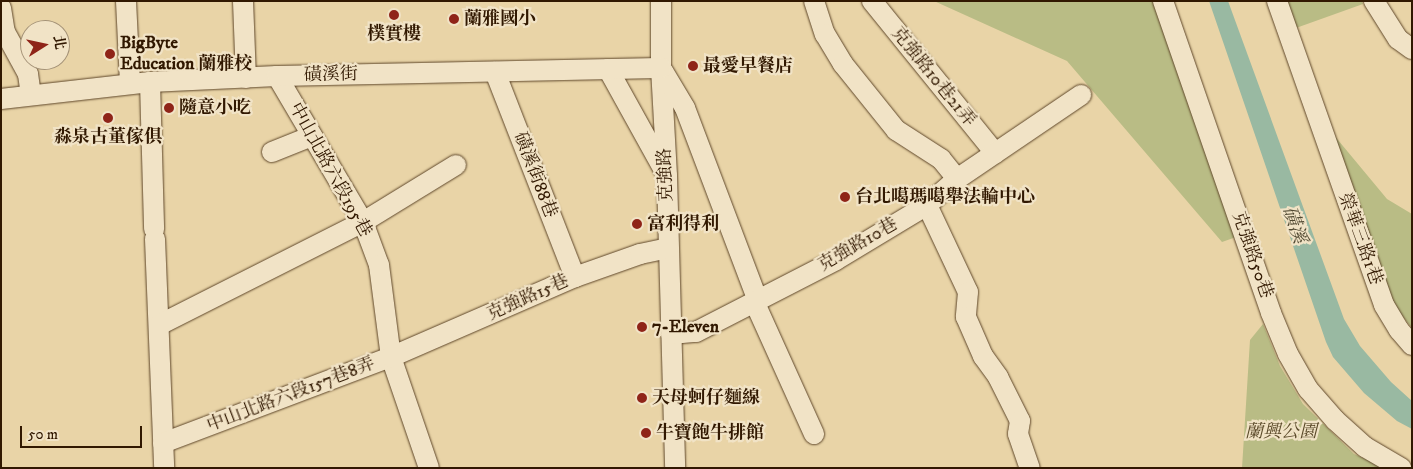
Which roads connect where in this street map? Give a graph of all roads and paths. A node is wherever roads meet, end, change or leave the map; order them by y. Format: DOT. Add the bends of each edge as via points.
graph roads {
  1 [pos="126,1"];
  2 [pos="243,1"];
  3 [pos="648,1"];
  4 [pos="661,1"];
  5 [pos="675,1"];
  6 [pos="814,1"];
  7 [pos="872,1"];
  8 [pos="1163,1"];
  9 [pos="1277,1"];
  10 [pos="1374,1"];
  11 [pos="1,8"];
  12 [pos="1412,49"];
  13 [pos="661,68"];
  14 [pos="608,69"];
  15 [pos="495,72"];
  16 [pos="276,76"];
  17 [pos="246,78"];
  18 [pos="150,82"];
  19 [pos="130,83"];
  20 [pos="31,95"];
  21 [pos="1081,95"];
  22 [pos="1,99"];
  23 [pos="312,136"];
  24 [pos="272,152"];
  25 [pos="995,153"];
  26 [pos="456,165"];
  27 [pos="667,176"];
  28 [pos="957,180"];
  29 [pos="927,205"];
  30 [pos="363,222"];
  31 [pos="668,248"];
  32 [pos="575,277"];
  33 [pos="756,300"];
  34 [pos="159,325"];
  35 [pos="671,334"];
  36 [pos="1412,345"];
  37 [pos="391,357"];
  38 [pos="814,434"];
  39 [pos="163,444"];
  40 [pos="164,468"];
  41 [pos="429,468"];
  42 [pos="675,468"];
  43 [pos="1030,468"];
  44 [pos="1401,468"];
  1 -- 19 [label="street"];
  2 -- 17 [label="street"];
  3 -- 13 [label="street" via="648,21"];
  4 -- 13 [label="street, 克強路"];
  5 -- 13 [label="street" via="675,20"];
  6 -- 28 [label="street" via="825,34 843,64 896,130 941,159"];
  7 -- 25 [label="street, 克強路10巷21弄"];
  8 -- 44 [label="street, 克強路50巷" via="1288,354 1308,389 1334,420 1366,447"];
  9 -- 36 [label="street, 榮華三路1巷" via="1384,305"];
  10 -- 12 [label="street" via="1398,39"];
  11 -- 20 [label="street" via="6,32 28,74"];
  13 -- 14 [label="street, 磺溪街"];
  13 -- 27 [label="street, 克強路"];
  13 -- 33 [label="street" via="685,108"];
  14 -- 15 [label="street, 磺溪街"];
  14 -- 27 [label="street"];
  15 -- 16 [label="street, 磺溪街"];
  15 -- 32 [label="street, 磺溪街88巷"];
  16 -- 17 [label="street, 磺溪街"];
  16 -- 23 [label="street, 中山北路六段195巷"];
  17 -- 18 [label="street, 磺溪街"];
  18 -- 19 [label="street, 磺溪街"];
  18 -- 34 [label="street"];
  19 -- 20 [label="street, 磺溪街"];
  20 -- 22 [label="street, 磺溪街"];
  21 -- 25 [label="street, 克強路10巷"];
  23 -- 24 [label="street"];
  23 -- 30 [label="street, 中山北路六段195巷"];
  25 -- 28 [label="street, 克強路10巷"];
  26 -- 30 [label="street"];
  27 -- 31 [label="street, 克強路"];
  28 -- 29 [label="street, 克強路10巷"];
  29 -- 33 [label="street, 克強路10巷" via="836,260"];
  29 -- 43 [label="street" via="968,292 966,317 983,356 998,377 1020,421 1018,434"];
  30 -- 34 [label="street"];
  30 -- 37 [label="street, 中山北路六段195巷" via="379,265"];
  31 -- 32 [label="street, 克強路15巷" via="640,254"];
  31 -- 35 [label="street, 克強路"];
  32 -- 37 [label="street, 克強路15巷"];
  33 -- 35 [label="street, 克強路10巷" via="696,332"];
  33 -- 38 [label="street"];
  34 -- 39 [label="street"];
  35 -- 42 [label="street, 克強路"];
  37 -- 39 [label="street, 中山北路六段157巷8弄"];
  37 -- 41 [label="street, 中山北路六段195巷"];
  39 -- 40 [label="street"];
}
